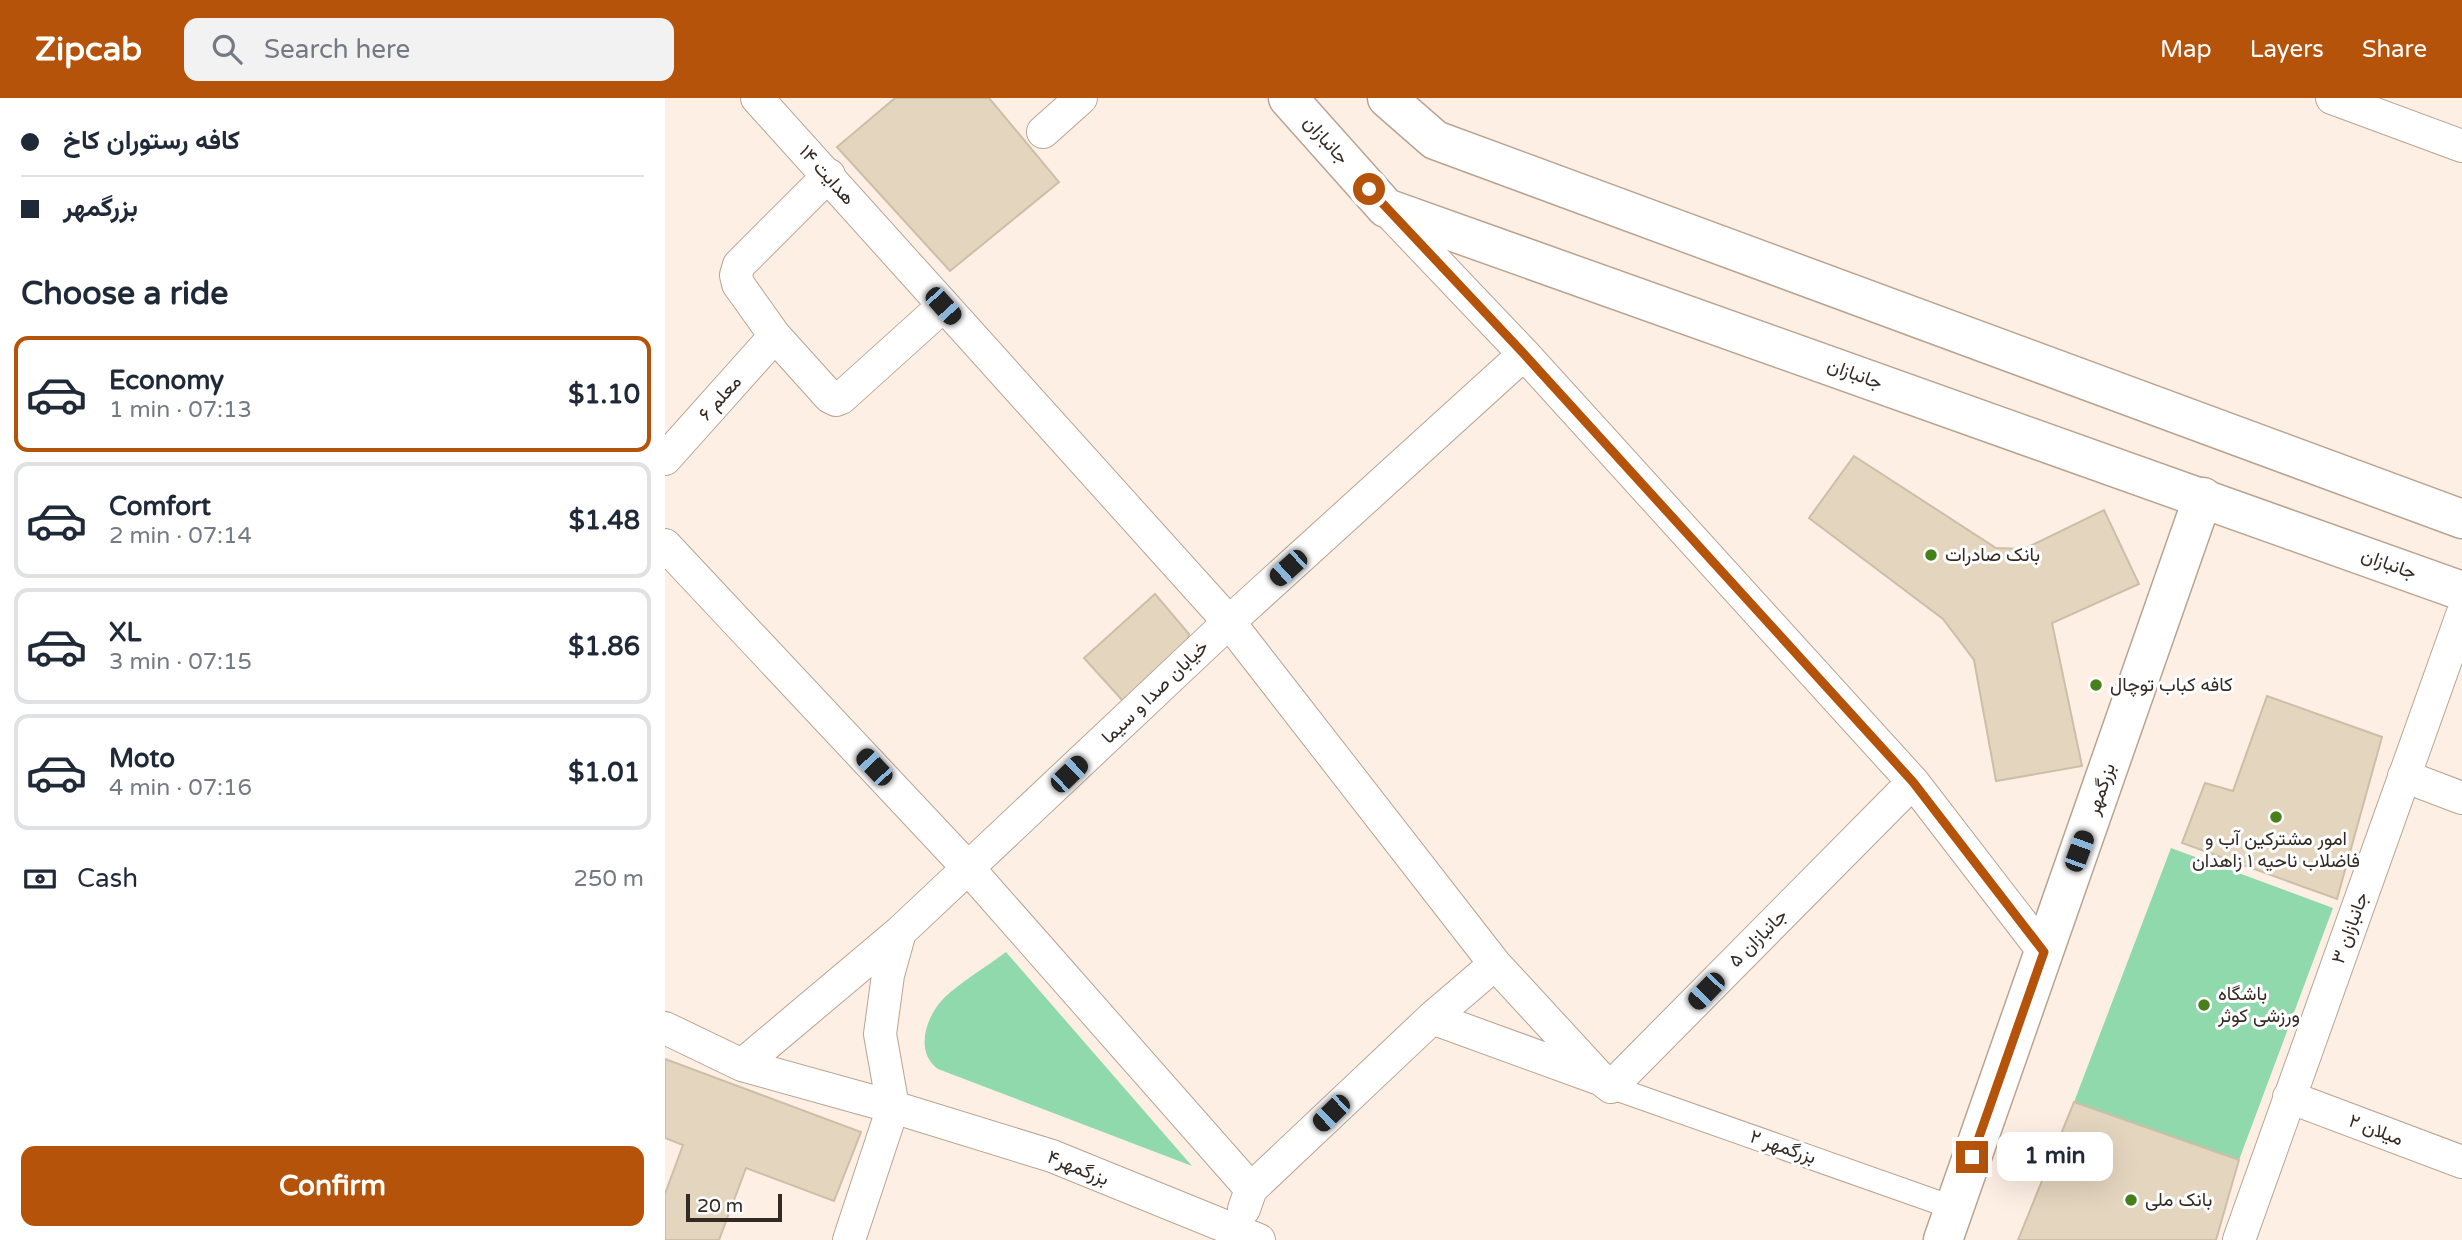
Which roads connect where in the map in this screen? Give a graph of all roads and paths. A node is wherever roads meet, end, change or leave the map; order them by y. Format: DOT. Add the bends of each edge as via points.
graph roads {
  1 [pos="757,98"];
  2 [pos="1081,98"];
  3 [pos="1289,98"];
  4 [pos="1387,98"];
  5 [pos="2338,99"];
  6 [pos="1043,132"];
  7 [pos="2462,146"];
  8 [pos="829,175"];
  9 [pos="1385,208"];
  10 [pos="943,306"];
  11 [pos="775,336"];
  12 [pos="1524,354"];
  13 [pos="665,459"];
  14 [pos="2203,497"];
  15 [pos="2462,519"];
  16 [pos="665,545"];
  17 [pos="2462,591"];
  18 [pos="2462,615"];
  19 [pos="1229,622"];
  20 [pos="2405,776"];
  21 [pos="1913,782"];
  22 [pos="2462,798"];
  23 [pos="969,869"];
  24 [pos="900,932"];
  25 [pos="2044,952"];
  26 [pos="1495,964"];
  27 [pos="1432,1018"];
  28 [pos="665,1028"];
  29 [pos="742,1065"];
  30 [pos="1607,1083"];
  31 [pos="2289,1097"];
  32 [pos="893,1107"];
  33 [pos="2462,1162"];
  34 [pos="1251,1189"];
  35 [pos="1949,1224"];
  36 [pos="1248,1236"];
  37 [pos="849,1240"];
  38 [pos="2239,1240"];
  1 -- 8 [label="street, هدایت ۱۴"];
  2 -- 6 [label="street"];
  3 -- 9 [label="main road, جانبازان"];
  4 -- 15 [label="main road" via="1435,140"];
  5 -- 7 [label="street"];
  8 -- 10 [label="street, هدایت ۱۴"];
  8 -- 11 [label="street" via="739,265 738,284"];
  9 -- 12 [label="street"];
  9 -- 14 [label="main road, جانبازان"];
  10 -- 11 [label="street" via="836,400"];
  10 -- 19 [label="street, هدایت ۱۴"];
  11 -- 13 [label="street, معلم ۶"];
  12 -- 19 [label="street, خیابان صدا و سیما"];
  12 -- 21 [label="street"];
  14 -- 17 [label="main road, جانبازان"];
  14 -- 25 [label="main road, بزرگمهر"];
  16 -- 23 [label="street"];
  18 -- 20 [label="street, جانبازان ۳"];
  19 -- 23 [label="street, خیابان صدا و سیما"];
  19 -- 26 [label="street, هدایت ۱۴"];
  20 -- 22 [label="street"];
  20 -- 31 [label="street, جانبازان ۳"];
  21 -- 25 [label="street"];
  21 -- 30 [label="street, جانبازان ۵"];
  23 -- 24 [label="street, خیابان صدا و سیما"];
  23 -- 34 [label="street"];
  24 -- 29 [label="street, خیابان صدا و سیما"];
  24 -- 32 [label="street" via="888,975 880,1034"];
  25 -- 35 [label="main road, بزرگمهر"];
  26 -- 27 [label="street"];
  26 -- 30 [label="street, هدایت ۱۴"];
  27 -- 30 [label="street"];
  27 -- 34 [label="street"];
  28 -- 29 [label="street, بزرگمهر۴"];
  29 -- 32 [label="street, بزرگمهر۴"];
  30 -- 35 [label="street, بزرگمهر ۲"];
  31 -- 33 [label="street, میلان ۲"];
  31 -- 38 [label="street, جانبازان ۳"];
  32 -- 36 [label="street, بزرگمهر۴" via="1052,1156"];
  32 -- 37 [label="street"];
  34 -- 36 [label="street"];
}
